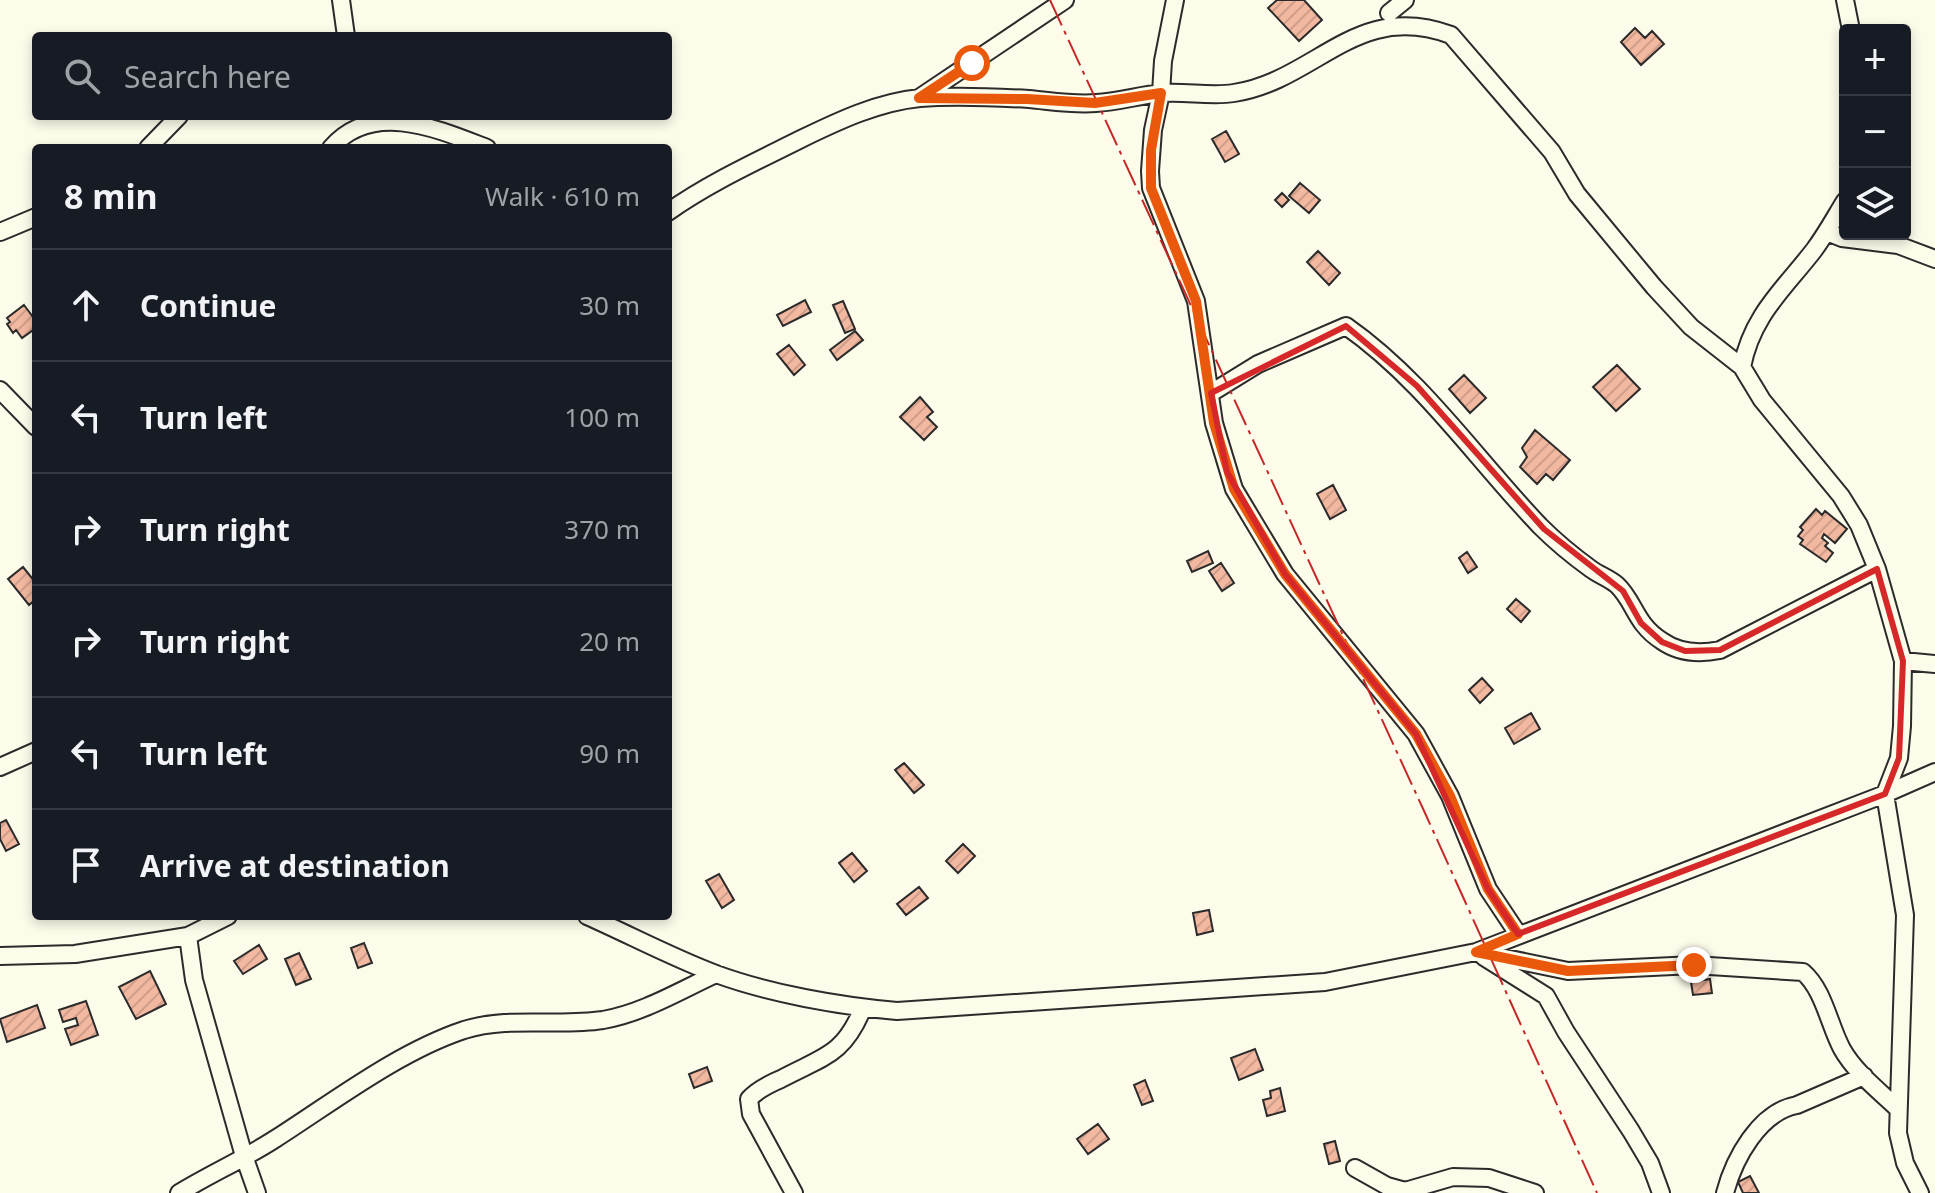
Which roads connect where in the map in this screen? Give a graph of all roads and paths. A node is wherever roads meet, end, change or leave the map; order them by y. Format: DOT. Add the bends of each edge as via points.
graph roads {
  1 [pos="341,0"];
  2 [pos="1065,0"];
  3 [pos="1175,0"];
  4 [pos="1405,0"];
  5 [pos="1845,0"];
  6 [pos="1389,13"];
  7 [pos="1850,24"];
  8 [pos="345,32"];
  9 [pos="1161,93"];
  10 [pos="919,98"];
  11 [pos="175,120"];
  12 [pos="382,120"];
  13 [pos="382,120"];
  14 [pos="414,121"];
  15 [pos="152,144"];
  16 [pos="335,144"];
  17 [pos="477,144"];
  18 [pos="672,209"];
  19 [pos="1839,211"];
  20 [pos="32,219"];
  21 [pos="0,232"];
  22 [pos="1827,232"];
  23 [pos="1935,259"];
  24 [pos="1742,367"];
  25 [pos="0,390"];
  26 [pos="1211,393"];
  27 [pos="32,423"];
  28 [pos="1877,569"];
  29 [pos="1903,661"];
  30 [pos="1935,664"];
  31 [pos="32,753"];
  32 [pos="0,767"];
  33 [pos="1935,772"];
  34 [pos="1885,794"];
  35 [pos="220,920"];
  36 [pos="596,920"];
  37 [pos="1518,934"];
  38 [pos="188,936"];
  39 [pos="1476,952"];
  40 [pos="0,956"];
  41 [pos="716,974"];
  42 [pos="863,1008"];
  43 [pos="1864,1076"];
  44 [pos="1897,1108"];
  45 [pos="244,1156"];
  46 [pos="1355,1168"];
  47 [pos="179,1193"];
  48 [pos="257,1193"];
  49 [pos="794,1193"];
  50 [pos="1535,1193"];
  51 [pos="1661,1193"];
  52 [pos="1725,1193"];
  53 [pos="1920,1193"];
  1 -- 8 [label="street"];
  2 -- 10 [label="street"];
  3 -- 9 [label="street"];
  4 -- 6 [label="street"];
  5 -- 7 [label="street"];
  6 -- 9 [label="street" via="1350,27 1282,73 1246,90"];
  6 -- 24 [label="street" via="1433,23 1451,35 1552,152 1577,194 1654,287 1691,327"];
  9 -- 10 [label="street" via="1095,103"];
  9 -- 26 [label="street" via="1151,188 1196,301"];
  10 -- 18 [label="street" via="836,121"];
  11 -- 15 [label="street"];
  12 -- 14 [label="street"];
  13 -- 16 [label="street" via="345,134"];
  14 -- 17 [label="street"];
  19 -- 22 [label="street"];
  20 -- 21 [label="street"];
  22 -- 23 [label="street" via="1898,245"];
  22 -- 24 [label="street" via="1770,303"];
  24 -- 28 [label="street" via="1762,400 1841,496"];
  25 -- 27 [label="street"];
  26 -- 28 [label="street" via="1258,364 1346,326 1417,386 1544,529 1623,591 1651,633 1673,648 1720,650"];
  26 -- 37 [label="street" via="1214,423 1234,489 1285,574 1421,742 1488,889"];
  28 -- 29 [label="street"];
  29 -- 30 [label="street"];
  29 -- 34 [label="street" via="1899,758"];
  31 -- 32 [label="street"];
  33 -- 34 [label="street"];
  34 -- 37 [label="street"];
  34 -- 44 [label="street" via="1905,915"];
  35 -- 38 [label="street"];
  36 -- 41 [label="street"];
  37 -- 39 [label="street"];
  38 -- 40 [label="street" via="75,954"];
  38 -- 45 [label="street" via="194,980"];
  39 -- 42 [label="street" via="1325,982 912,1010"];
  39 -- 43 [label="street" via="1568,971 1694,965 1803,972 1815,987 1841,1048"];
  39 -- 51 [label="street" via="1546,996 1650,1163"];
  41 -- 42 [label="street"];
  41 -- 45 [label="street" via="652,1005 603,1020 509,1022 463,1031 403,1059"];
  42 -- 49 [label="street" via="843,1045 749,1099 751,1114"];
  43 -- 44 [label="street"];
  43 -- 52 [label="street" via="1772,1117 1745,1145"];
  44 -- 53 [label="street" via="1900,1146"];
  45 -- 47 [label="street"];
  45 -- 48 [label="street"];
  46 -- 50 [label="street" via="1405,1191 1453,1177 1489,1178"];
}
